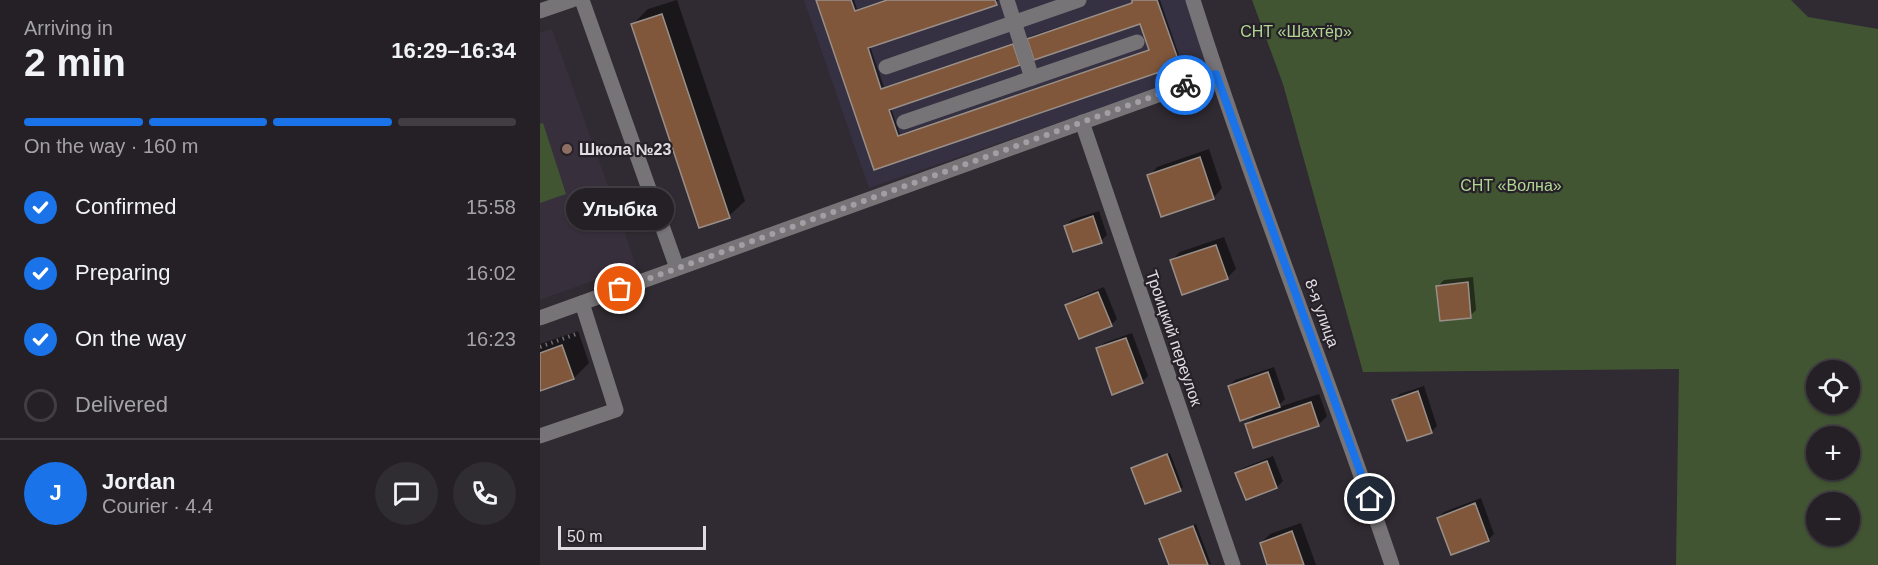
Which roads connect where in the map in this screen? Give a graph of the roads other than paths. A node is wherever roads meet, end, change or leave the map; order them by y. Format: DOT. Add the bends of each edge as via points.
graph roads {
  1 [pos="572,0"];
  2 [pos="582,0"];
  3 [pos="1007,0"];
  4 [pos="1078,0"];
  5 [pos="1193,0"];
  6 [pos="540,11"];
  7 [pos="1014,22"];
  8 [pos="1137,42"];
  9 [pos="886,67"];
  10 [pos="1216,74"];
  11 [pos="1032,78"];
  12 [pos="904,122"];
  13 [pos="1082,123"];
  14 [pos="677,268"];
  15 [pos="582,303"];
  16 [pos="540,318"];
  17 [pos="540,436"];
  18 [pos="1233,565"];
  19 [pos="1392,565"];
  1 -- 6 [label="street"];
  2 -- 14 [label="street"];
  3 -- 7 [label="street"];
  4 -- 7 [label="street"];
  5 -- 10 [label="street, 8-я улица"];
  7 -- 9 [label="street"];
  7 -- 11 [label="street"];
  8 -- 11 [label="street"];
  10 -- 13 [label="street"];
  10 -- 19 [label="street, 8-я улица"];
  11 -- 12 [label="street"];
  13 -- 14 [label="street"];
  13 -- 18 [label="street, Троицкий переулок"];
  14 -- 15 [label="street"];
  15 -- 16 [label="street"];
  15 -- 17 [label="street" via="616,410"];
}
